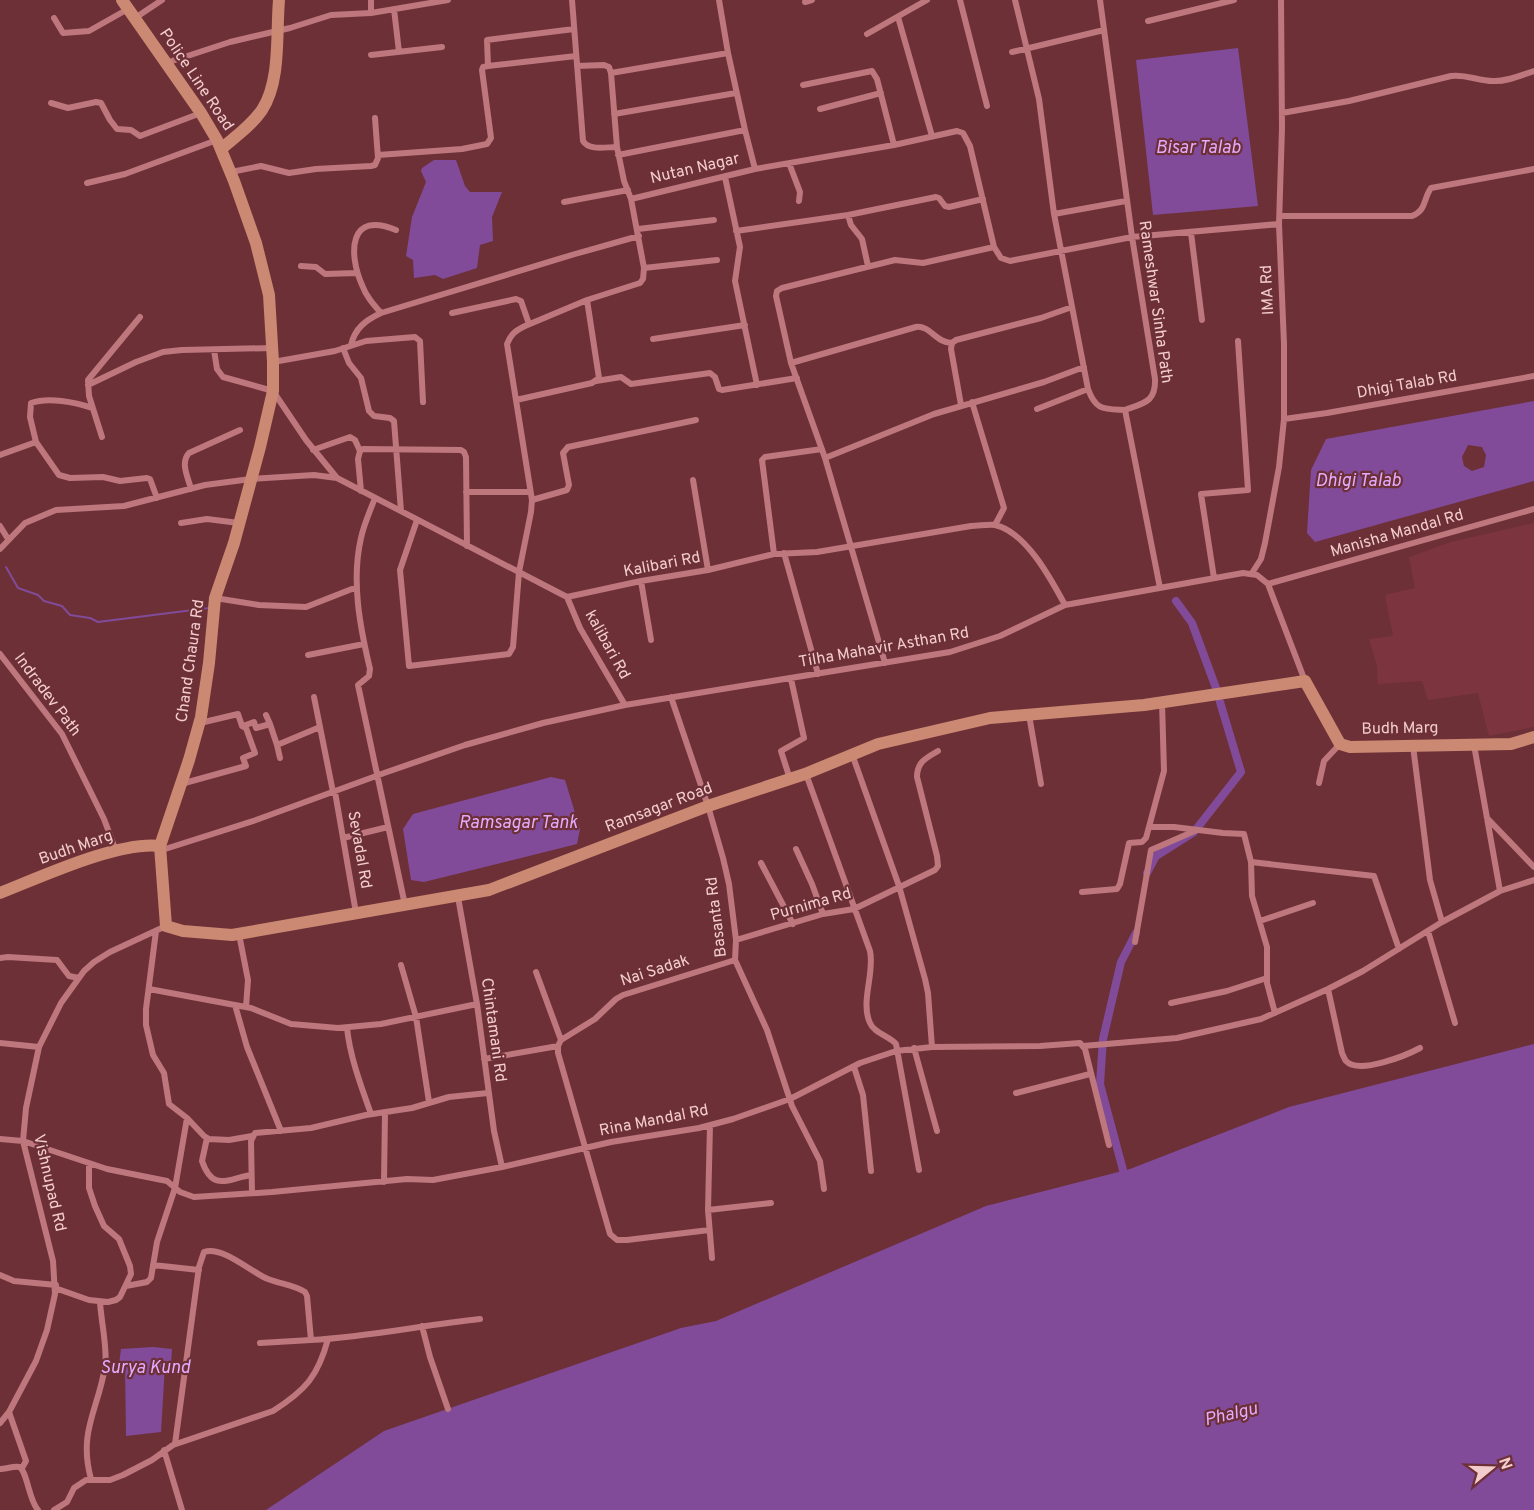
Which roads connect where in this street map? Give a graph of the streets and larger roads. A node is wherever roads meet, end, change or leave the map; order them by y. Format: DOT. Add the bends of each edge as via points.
graph roads {
  1 [pos="162,0"];
  2 [pos="279,0"];
  3 [pos="371,0"];
  4 [pos="448,0"];
  5 [pos="572,0"];
  6 [pos="719,0"];
  7 [pos="927,0"];
  8 [pos="960,0"];
  9 [pos="1015,0"];
  10 [pos="1100,0"];
  11 [pos="1234,0"];
  12 [pos="1281,0"];
  13 [pos="128,9"];
  14 [pos="394,9"];
  15 [pos="370,13"];
  16 [pos="898,17"];
  17 [pos="54,18"];
  18 [pos="1148,21"];
  19 [pos="574,29"];
  20 [pos="1104,30"];
  21 [pos="277,31"];
  22 [pos="867,34"];
  23 [pos="442,47"];
  24 [pos="1027,48"];
  25 [pos="399,52"];
  26 [pos="1012,52"];
  27 [pos="728,53"];
  28 [pos="371,55"];
  29 [pos="576,56"];
  30 [pos="165,64"];
  31 [pos="488,66"];
  32 [pos="577,66"];
  33 [pos="1534,71"];
  34 [pos="611,74"];
  35 [pos="803,85"];
  36 [pos="736,93"];
  37 [pos="880,93"];
  38 [pos="51,103"];
  39 [pos="987,106"];
  40 [pos="820,109"];
  41 [pos="201,113"];
  42 [pos="1282,113"];
  43 [pos="614,114"];
  44 [pos="375,118"];
  45 [pos="745,130"];
  46 [pos="932,136"];
  47 [pos="219,144"];
  48 [pos="894,145"];
  49 [pos="617,151"];
  50 [pos="378,154"];
  51 [pos="789,163"];
  52 [pos="755,169"];
  53 [pos="1534,169"];
  54 [pos="231,172"];
  55 [pos="725,177"];
  56 [pos="87,183"];
  57 [pos="628,190"];
  58 [pos="631,199"];
  59 [pos="982,199"];
  60 [pos="799,201"];
  61 [pos="1126,201"];
  62 [pos="564,202"];
  63 [pos="1054,214"];
  64 [pos="848,215"];
  65 [pos="1280,216"];
  66 [pos="714,220"];
  67 [pos="1279,224"];
  68 [pos="396,230"];
  69 [pos="736,231"];
  70 [pos="638,233"];
  71 [pos="1191,233"];
  72 [pos="1132,237"];
  73 [pos="994,247"];
  74 [pos="1061,251"];
  75 [pos="717,260"];
  76 [pos="301,266"];
  77 [pos="868,266"];
  78 [pos="644,268"];
  79 [pos="357,273"];
  80 [pos="587,300"];
  81 [pos="1072,307"];
  82 [pos="381,313"];
  83 [pos="452,313"];
  84 [pos="140,317"];
  85 [pos="1202,320"];
  86 [pos="529,324"];
  87 [pos="745,325"];
  88 [pos="653,339"];
  89 [pos="1238,341"];
  90 [pos="952,344"];
  91 [pos="351,345"];
  92 [pos="272,348"];
  93 [pos="343,348"];
  94 [pos="214,350"];
  95 [pos="273,362"];
  96 [pos="791,363"];
  97 [pos="1084,367"];
  98 [pos="1534,375"];
  99 [pos="796,378"];
  100 [pos="596,381"];
  101 [pos="757,385"];
  102 [pos="88,386"];
  103 [pos="1088,389"];
  104 [pos="273,391"];
  105 [pos="516,400"];
  106 [pos="423,402"];
  107 [pos="972,402"];
  108 [pos="961,405"];
  109 [pos="92,408"];
  110 [pos="1037,409"];
  111 [pos="1125,410"];
  112 [pos="1284,419"];
  113 [pos="696,420"];
  114 [pos="240,430"];
  115 [pos="102,437"];
  116 [pos="36,442"];
  117 [pos="397,448"];
  118 [pos="822,449"];
  119 [pos="313,450"];
  120 [pos="360,451"];
  121 [pos="0,455"];
  122 [pos="825,458"];
  123 [pos="337,478"];
  124 [pos="250,479"];
  125 [pos="693,480"];
  126 [pos="191,489"];
  127 [pos="362,491"];
  128 [pos="466,492"];
  129 [pos="531,496"];
  130 [pos="157,498"];
  131 [pos="375,498"];
  132 [pos="1534,509"];
  133 [pos="401,511"];
  134 [pos="417,520"];
  135 [pos="181,523"];
  136 [pos="239,524"];
  137 [pos="995,525"];
  138 [pos="0,526"];
  139 [pos="8,539"];
  140 [pos="467,546"];
  141 [pos="852,546"];
  142 [pos="0,549"];
  143 [pos="784,553"];
  144 [pos="774,554"];
  145 [pos="708,570"];
  146 [pos="519,572"];
  147 [pos="1252,573"];
  148 [pos="1214,578"];
  149 [pos="641,581"];
  150 [pos="1268,584"];
  151 [pos="357,587"];
  152 [pos="1160,588"];
  153 [pos="567,597"];
  154 [pos="215,598"];
  155 [pos="1065,605"];
  156 [pos="651,640"];
  157 [pos="364,644"];
  158 [pos="0,654"];
  159 [pos="308,655"];
  160 [pos="885,663"];
  161 [pos="818,674"];
  162 [pos="791,679"];
  163 [pos="1305,681"];
  164 [pos="314,697"];
  165 [pos="671,697"];
  166 [pos="1162,702"];
  167 [pos="625,705"];
  168 [pos="266,715"];
  169 [pos="1029,715"];
  170 [pos="200,723"];
  171 [pos="270,723"];
  172 [pos="242,726"];
  173 [pos="320,727"];
  174 [pos="1534,737"];
  175 [pos="1340,744"];
  176 [pos="276,745"];
  177 [pos="1474,745"];
  178 [pos="1413,746"];
  179 [pos="938,751"];
  180 [pos="852,754"];
  181 [pos="280,758"];
  182 [pos="805,774"];
  183 [pos="376,776"];
  184 [pos="790,779"];
  185 [pos="1319,783"];
  186 [pos="181,784"];
  187 [pos="1041,784"];
  188 [pos="334,792"];
  189 [pos="708,806"];
  190 [pos="1486,818"];
  191 [pos="388,827"];
  192 [pos="1149,827"];
  193 [pos="1198,830"];
  194 [pos="343,838"];
  195 [pos="161,848"];
  196 [pos="796,849"];
  197 [pos="116,850"];
  198 [pos="1251,862"];
  199 [pos="761,863"];
  200 [pos="1534,867"];
  201 [pos="1534,880"];
  202 [pos="899,886"];
  203 [pos="1500,891"];
  204 [pos="1082,892"];
  205 [pos="0,893"];
  206 [pos="458,897"];
  207 [pos="1313,903"];
  208 [pos="405,905"];
  209 [pos="854,909"];
  210 [pos="356,913"];
  211 [pos="823,914"];
  212 [pos="1260,921"];
  213 [pos="1442,922"];
  214 [pos="793,924"];
  215 [pos="161,928"];
  216 [pos="1428,931"];
  217 [pos="239,934"];
  218 [pos="736,940"];
  219 [pos="1136,942"];
  220 [pos="1399,949"];
  221 [pos="0,958"];
  222 [pos="735,960"];
  223 [pos="401,965"];
  224 [pos="536,972"];
  225 [pos="79,978"];
  226 [pos="1267,978"];
  227 [pos="149,989"];
  228 [pos="1328,989"];
  229 [pos="1171,1003"];
  230 [pos="477,1004"];
  231 [pos="235,1005"];
  232 [pos="246,1007"];
  233 [pos="1275,1012"];
  234 [pos="416,1017"];
  235 [pos="1455,1023"];
  236 [pos="347,1028"];
  237 [pos="0,1043"];
  238 [pos="559,1043"];
  239 [pos="1083,1046"];
  240 [pos="39,1047"];
  241 [pos="932,1047"];
  242 [pos="914,1048"];
  243 [pos="1420,1048"];
  244 [pos="896,1051"];
  245 [pos="484,1059"];
  246 [pos="854,1067"];
  247 [pos="1090,1074"];
  248 [pos="488,1093"];
  249 [pos="1016,1093"];
  250 [pos="790,1099"];
  251 [pos="429,1102"];
  252 [pos="385,1113"];
  253 [pos="371,1114"];
  254 [pos="187,1118"];
  255 [pos="710,1125"];
  256 [pos="281,1131"];
  257 [pos="937,1131"];
  258 [pos="252,1136"];
  259 [pos="207,1138"];
  260 [pos="0,1139"];
  261 [pos="23,1141"];
  262 [pos="1109,1145"];
  263 [pos="584,1149"];
  264 [pos="89,1163"];
  265 [pos="502,1167"];
  266 [pos="919,1170"];
  267 [pos="871,1172"];
  268 [pos="251,1175"];
  269 [pos="384,1182"];
  270 [pos="175,1188"];
  271 [pos="824,1189"];
  272 [pos="252,1193"];
  273 [pos="771,1203"];
  274 [pos="708,1210"];
  275 [pos="709,1230"];
  276 [pos="712,1258"];
  277 [pos="153,1265"];
  278 [pos="199,1270"];
  279 [pos="0,1275"];
  280 [pos="56,1286"];
  281 [pos="126,1286"];
  282 [pos="100,1302"];
  283 [pos="480,1318"];
  284 [pos="422,1326"];
  285 [pos="328,1339"];
  286 [pos="311,1340"];
  287 [pos="260,1343"];
  288 [pos="448,1409"];
  289 [pos="9,1412"];
  290 [pos="0,1423"];
  291 [pos="175,1444"];
  292 [pos="164,1450"];
  293 [pos="22,1468"];
  294 [pos="0,1469"];
  295 [pos="91,1479"];
  296 [pos="38,1510"];
  297 [pos="54,1510"];
  298 [pos="182,1510"];
  1 -- 13 [label="street"];
  2 -- 21 [label="street"];
  3 -- 15 [label="street"];
  4 -- 14 [label="street"];
  5 -- 19 [label="street"];
  6 -- 27 [label="street"];
  7 -- 16 [label="street"];
  8 -- 39 [label="street"];
  9 -- 24 [label="street"];
  10 -- 20 [label="street, Rameshwar Sinha Path"];
  11 -- 18 [label="street"];
  12 -- 42 [label="street, IMA Rd"];
  13 -- 17 [label="street" via="82,33 63,33"];
  13 -- 30 [label="street, Police Line Road"];
  14 -- 15 [label="street"];
  14 -- 25 [label="street"];
  15 -- 21 [label="street" via="331,15"];
  16 -- 22 [label="street"];
  16 -- 46 [label="street"];
  19 -- 29 [label="street"];
  19 -- 31 [label="street" via="490,39 486,44"];
  20 -- 24 [label="street"];
  20 -- 61 [label="street, Rameshwar Sinha Path"];
  21 -- 30 [label="street"];
  21 -- 47 [label="street" via="270,94 251,123"];
  23 -- 25 [label="street"];
  24 -- 26 [label="street"];
  24 -- 63 [label="street" via="1039,99"];
  25 -- 28 [label="street"];
  27 -- 34 [label="street"];
  27 -- 36 [label="street"];
  29 -- 31 [label="street"];
  29 -- 32 [label="street"];
  30 -- 41 [label="street, Police Line Road"];
  31 -- 50 [label="street" via="482,70 491,138 487,144"];
  32 -- 34 [label="street" via="604,65"];
  32 -- 49 [label="street" via="583,141 591,147"];
  33 -- 42 [label="street" via="1494,81 1451,76"];
  34 -- 43 [label="street"];
  35 -- 37 [label="street" via="872,71"];
  36 -- 43 [label="street"];
  36 -- 45 [label="street"];
  37 -- 40 [label="street"];
  37 -- 48 [label="street"];
  38 -- 41 [label="street" via="68,108 101,103 117,129 131,130 140,136"];
  41 -- 47 [label="street, Police Line Road"];
  42 -- 65 [label="street, IMA Rd"];
  43 -- 49 [label="street"];
  44 -- 50 [label="street"];
  45 -- 49 [label="street"];
  45 -- 52 [label="street"];
  46 -- 48 [label="street, Nutan Nagar"];
  46 -- 59 [label="street, Nutan Nagar" via="957,131 967,138"];
  47 -- 54 [label="street, Police Line Road"];
  47 -- 56 [label="street"];
  48 -- 51 [label="street, Nutan Nagar"];
  49 -- 57 [label="street"];
  50 -- 54 [label="street" via="377,162 371,166 289,173 261,166"];
  51 -- 52 [label="street, Nutan Nagar"];
  51 -- 60 [label="street" via="800,192"];
  52 -- 55 [label="street, Nutan Nagar"];
  53 -- 65 [label="street" via="1435,187 1428,192 1424,209 1412,216"];
  54 -- 92 [label="street, Police Line Road" via="269,295"];
  55 -- 58 [label="street, Nutan Nagar"];
  55 -- 69 [label="street"];
  57 -- 58 [label="street"];
  57 -- 62 [label="street"];
  58 -- 70 [label="street, Nutan Nagar"];
  59 -- 64 [label="street" via="949,207 936,197"];
  59 -- 73 [label="street, Nutan Nagar"];
  61 -- 63 [label="street"];
  61 -- 72 [label="street, Rameshwar Sinha Path"];
  63 -- 74 [label="street"];
  64 -- 69 [label="street"];
  64 -- 77 [label="street" via="861,239"];
  65 -- 67 [label="street, IMA Rd"];
  66 -- 70 [label="street"];
  67 -- 71 [label="street"];
  67 -- 112 [label="street, IMA Rd"];
  68 -- 79 [label="street" via="368,224 360,231 354,248"];
  69 -- 87 [label="street" via="740,258 735,281"];
  70 -- 78 [label="street, Nutan Nagar"];
  70 -- 82 [label="street"];
  71 -- 72 [label="street"];
  71 -- 85 [label="street"];
  72 -- 74 [label="street"];
  72 -- 111 [label="street, Rameshwar Sinha Path" via="1156,388 1146,403"];
  73 -- 74 [label="street" via="1001,258 1010,261"];
  73 -- 77 [label="street" via="923,263 903,259"];
  74 -- 81 [label="street"];
  75 -- 78 [label="street"];
  76 -- 79 [label="street" via="315,267 325,274"];
  77 -- 96 [label="street" via="777,291 776,302"];
  78 -- 80 [label="street" via="640,283"];
  79 -- 82 [label="street"];
  80 -- 86 [label="street"];
  80 -- 100 [label="street" via="599,372"];
  81 -- 90 [label="street"];
  81 -- 97 [label="street"];
  82 -- 91 [label="street" via="363,323"];
  83 -- 86 [label="street" via="516,299 521,301"];
  84 -- 102 [label="street" via="90,376"];
  86 -- 105 [label="street" via="516,330 507,344"];
  87 -- 88 [label="street"];
  87 -- 101 [label="street"];
  89 -- 148 [label="street" via="1248,490 1201,494"];
  90 -- 96 [label="street" via="940,342 921,326"];
  90 -- 108 [label="street"];
  91 -- 93 [label="street"];
  91 -- 106 [label="street" via="418,338"];
  92 -- 94 [label="street"];
  92 -- 95 [label="street, Chand Chaura Rd"];
  93 -- 95 [label="street"];
  93 -- 117 [label="street" via="361,378 369,411 394,421"];
  94 -- 102 [label="street" via="163,352"];
  94 -- 104 [label="street" via="217,369 223,377"];
  95 -- 104 [label="street, Chand Chaura Rd"];
  96 -- 99 [label="street"];
  97 -- 103 [label="street"];
  97 -- 107 [label="street"];
  98 -- 112 [label="street, Dhigi Talab Rd"];
  99 -- 101 [label="street"];
  99 -- 118 [label="street"];
  100 -- 101 [label="street" via="621,377 631,384 710,373 722,390"];
  100 -- 105 [label="street"];
  102 -- 109 [label="street"];
  103 -- 110 [label="street"];
  103 -- 111 [label="street" via="1098,407"];
  104 -- 119 [label="street"];
  104 -- 124 [label="street, Chand Chaura Rd"];
  105 -- 129 [label="street"];
  107 -- 108 [label="street"];
  107 -- 137 [label="street" via="1004,508"];
  108 -- 122 [label="street"];
  109 -- 115 [label="street"];
  109 -- 116 [label="street" via="64,402 31,403"];
  111 -- 152 [label="street"];
  112 -- 147 [label="street, IMA Rd" via="1265,543"];
  113 -- 129 [label="street" via="568,447 563,453 567,490"];
  114 -- 126 [label="street" via="189,453 184,463"];
  116 -- 121 [label="street"];
  116 -- 130 [label="street" via="59,475 120,481 147,478"];
  117 -- 120 [label="street"];
  117 -- 128 [label="street" via="461,450 466,457"];
  117 -- 133 [label="street"];
  118 -- 122 [label="street"];
  118 -- 144 [label="street" via="762,460"];
  119 -- 120 [label="street" via="350,438"];
  119 -- 123 [label="street"];
  120 -- 127 [label="street"];
  122 -- 141 [label="street"];
  123 -- 124 [label="street, Kalibari Rd"];
  123 -- 127 [label="street, Kalibari Rd"];
  124 -- 126 [label="street, Kalibari Rd"];
  124 -- 136 [label="street, Chand Chaura Rd"];
  125 -- 145 [label="street"];
  126 -- 130 [label="street, Kalibari Rd"];
  127 -- 131 [label="street, Kalibari Rd"];
  128 -- 129 [label="street"];
  128 -- 140 [label="street"];
  129 -- 146 [label="street"];
  130 -- 139 [label="street, Kalibari Rd" via="124,506 49,512 25,523"];
  131 -- 133 [label="street, Kalibari Rd"];
  131 -- 151 [label="street" via="361,538"];
  132 -- 150 [label="street, Manisha Mandal Rd"];
  133 -- 134 [label="street, Kalibari Rd"];
  134 -- 140 [label="street, Kalibari Rd"];
  134 -- 146 [label="street" via="400,570 409,666 509,654 513,647"];
  135 -- 136 [label="street" via="207,519"];
  136 -- 154 [label="street, Chand Chaura Rd"];
  137 -- 141 [label="street, Kalibari Rd"];
  137 -- 155 [label="street" via="1021,538"];
  138 -- 139 [label="street"];
  139 -- 142 [label="street, Kalibari Rd"];
  140 -- 146 [label="street, Kalibari Rd"];
  141 -- 143 [label="street, Kalibari Rd"];
  141 -- 160 [label="street"];
  143 -- 144 [label="street, Kalibari Rd"];
  143 -- 161 [label="street"];
  144 -- 145 [label="street, Kalibari Rd"];
  145 -- 149 [label="street, Kalibari Rd"];
  146 -- 153 [label="street, Kalibari Rd"];
  147 -- 148 [label="street, Tilha Mahavir Asthan Rd"];
  147 -- 150 [label="street"];
  148 -- 152 [label="street, Tilha Mahavir Asthan Rd"];
  149 -- 153 [label="street, Kalibari Rd"];
  149 -- 156 [label="street"];
  150 -- 163 [label="street"];
  151 -- 154 [label="street" via="306,607"];
  151 -- 157 [label="street"];
  152 -- 155 [label="street, Tilha Mahavir Asthan Rd"];
  153 -- 167 [label="street, kalibari Rd" via="579,628"];
  154 -- 170 [label="street, Chand Chaura Rd"];
  155 -- 160 [label="street, Tilha Mahavir Asthan Rd" via="976,645"];
  157 -- 159 [label="street"];
  157 -- 183 [label="street" via="370,673 358,685"];
  158 -- 197 [label="street, Indradev Path" via="62,734"];
  160 -- 161 [label="street, Tilha Mahavir Asthan Rd"];
  161 -- 162 [label="street, Tilha Mahavir Asthan Rd"];
  162 -- 165 [label="street, Tilha Mahavir Asthan Rd"];
  162 -- 184 [label="street" via="804,738 781,751"];
  163 -- 166 [label="street"];
  163 -- 175 [label="street, Budh Marg"];
  164 -- 173 [label="street, Sevadal Rd"];
  165 -- 167 [label="street, Tilha Mahavir Asthan Rd"];
  165 -- 189 [label="street, Basanta Rd"];
  166 -- 169 [label="street, Ramsagar Road"];
  166 -- 192 [label="street" via="1164,771"];
  167 -- 183 [label="street, Tilha Mahavir Asthan Rd" via="465,745"];
  168 -- 171 [label="street"];
  169 -- 180 [label="street, Ramsagar Road" via="970,722"];
  169 -- 187 [label="street"];
  170 -- 172 [label="street" via="238,714"];
  170 -- 186 [label="street, Chand Chaura Rd"];
  171 -- 172 [label="street" via="256,728 254,722"];
  171 -- 176 [label="street"];
  172 -- 186 [label="street" via="255,753 243,758 246,766"];
  173 -- 176 [label="street"];
  173 -- 188 [label="street, Sevadal Rd"];
  174 -- 177 [label="street, Budh Marg" via="1511,744"];
  175 -- 178 [label="street, Budh Marg"];
  175 -- 185 [label="street" via="1324,760"];
  176 -- 181 [label="street"];
  177 -- 178 [label="street, Budh Marg"];
  177 -- 190 [label="street"];
  178 -- 213 [label="street" via="1430,880"];
  179 -- 202 [label="street, Purnima Rd" via="923,760 917,777 938,866"];
  180 -- 182 [label="street, Ramsagar Road"];
  180 -- 202 [label="street"];
  182 -- 184 [label="street, Ramsagar Road"];
  182 -- 209 [label="street"];
  183 -- 188 [label="street, Tilha Mahavir Asthan Rd"];
  183 -- 191 [label="street"];
  184 -- 189 [label="street, Ramsagar Road"];
  186 -- 195 [label="street, Chand Chaura Rd"];
  188 -- 194 [label="street, Sevadal Rd"];
  188 -- 195 [label="street, Tilha Mahavir Asthan Rd"];
  189 -- 206 [label="street, Ramsagar Road" via="489,890"];
  189 -- 218 [label="street, Basanta Rd" via="729,884"];
  190 -- 200 [label="street"];
  190 -- 203 [label="street"];
  191 -- 194 [label="street"];
  191 -- 208 [label="street"];
  192 -- 193 [label="street"];
  192 -- 204 [label="street" via="1144,841 1129,843 1119,887"];
  193 -- 198 [label="street" via="1244,834"];
  193 -- 219 [label="street" via="1151,850"];
  194 -- 210 [label="street, Sevadal Rd"];
  195 -- 197 [label="street, Budh Marg"];
  195 -- 215 [label="street"];
  196 -- 211 [label="street"];
  197 -- 205 [label="street, Budh Marg"];
  198 -- 212 [label="street" via="1252,896"];
  198 -- 220 [label="street" via="1374,876"];
  199 -- 214 [label="street"];
  201 -- 203 [label="street, Rina Mandal Rd"];
  202 -- 209 [label="street, Purnima Rd"];
  202 -- 241 [label="street" via="928,993"];
  203 -- 213 [label="street, Rina Mandal Rd"];
  206 -- 208 [label="street, Ramsagar Road"];
  206 -- 230 [label="street, Chintamani Rd"];
  207 -- 212 [label="street"];
  208 -- 210 [label="street, Ramsagar Road"];
  209 -- 211 [label="street, Purnima Rd"];
  209 -- 244 [label="street" via="871,956 868,1019 873,1028 895,1042"];
  210 -- 217 [label="street, Ramsagar Road"];
  211 -- 214 [label="street, Purnima Rd"];
  212 -- 226 [label="street" via="1267,947"];
  213 -- 216 [label="street, Rina Mandal Rd"];
  214 -- 218 [label="street, Purnima Rd"];
  215 -- 217 [label="street, Ramsagar Road"];
  215 -- 225 [label="street, Vishnupad Rd" via="101,957"];
  215 -- 227 [label="street"];
  216 -- 220 [label="street, Rina Mandal Rd"];
  216 -- 235 [label="street"];
  217 -- 232 [label="street" via="248,980"];
  218 -- 222 [label="street, Basanta Rd"];
  220 -- 228 [label="street, Rina Mandal Rd"];
  221 -- 225 [label="street" via="52,959 69,976"];
  222 -- 238 [label="street, Nai Sadak" via="623,995"];
  222 -- 250 [label="street, Basanta Rd" via="767,1030"];
  223 -- 234 [label="street"];
  224 -- 238 [label="street"];
  225 -- 240 [label="street, Vishnupad Rd"];
  226 -- 229 [label="street"];
  226 -- 233 [label="street"];
  227 -- 231 [label="street"];
  227 -- 254 [label="street" via="146,1018 153,1055 164,1073 169,1104"];
  228 -- 233 [label="street, Rina Mandal Rd"];
  228 -- 243 [label="street" via="1345,1061 1360,1065 1388,1062"];
  230 -- 234 [label="street"];
  230 -- 245 [label="street, Chintamani Rd"];
  231 -- 232 [label="street"];
  231 -- 256 [label="street" via="247,1047"];
  232 -- 236 [label="street" via="291,1024"];
  233 -- 239 [label="street, Rina Mandal Rd" via="1261,1019 1177,1038"];
  234 -- 236 [label="street"];
  234 -- 251 [label="street"];
  236 -- 253 [label="street"];
  237 -- 240 [label="street"];
  238 -- 245 [label="street, Nai Sadak"];
  238 -- 263 [label="street" via="558,1053"];
  239 -- 241 [label="street, Rina Mandal Rd" via="1065,1043"];
  239 -- 247 [label="street"];
  240 -- 261 [label="street, Vishnupad Rd"];
  241 -- 242 [label="street, Rina Mandal Rd"];
  242 -- 244 [label="street, Rina Mandal Rd"];
  242 -- 257 [label="street"];
  244 -- 246 [label="street, Rina Mandal Rd"];
  244 -- 266 [label="street"];
  245 -- 248 [label="street, Chintamani Rd"];
  246 -- 250 [label="street, Rina Mandal Rd"];
  246 -- 267 [label="street" via="863,1095"];
  247 -- 249 [label="street"];
  247 -- 262 [label="street"];
  248 -- 251 [label="street"];
  248 -- 265 [label="street, Chintamani Rd"];
  250 -- 255 [label="street, Rina Mandal Rd"];
  250 -- 271 [label="street, Basanta Rd" via="820,1161"];
  251 -- 252 [label="street"];
  252 -- 253 [label="street"];
  252 -- 269 [label="street"];
  253 -- 256 [label="street"];
  254 -- 259 [label="street"];
  254 -- 270 [label="street"];
  255 -- 263 [label="street, Rina Mandal Rd"];
  255 -- 274 [label="street"];
  256 -- 258 [label="street"];
  258 -- 259 [label="street"];
  258 -- 268 [label="street"];
  259 -- 268 [label="street" via="202,1161 210,1176 223,1182"];
  260 -- 261 [label="street, Rina Mandal Rd"];
  261 -- 264 [label="street, Rina Mandal Rd"];
  261 -- 280 [label="street, Vishnupad Rd" via="48,1234"];
  263 -- 265 [label="street, Rina Mandal Rd"];
  263 -- 275 [label="street" via="612,1237 627,1240"];
  264 -- 270 [label="street, Rina Mandal Rd" via="167,1181"];
  264 -- 281 [label="street" via="88,1188 95,1206 104,1226 119,1239 130,1266"];
  265 -- 269 [label="street, Rina Mandal Rd" via="433,1180"];
  268 -- 272 [label="street"];
  269 -- 272 [label="street, Rina Mandal Rd"];
  270 -- 272 [label="street, Rina Mandal Rd" via="194,1197"];
  270 -- 277 [label="street"];
  273 -- 274 [label="street"];
  274 -- 275 [label="street"];
  275 -- 276 [label="street"];
  277 -- 278 [label="street"];
  277 -- 281 [label="street" via="149,1280"];
  278 -- 286 [label="street" via="204,1252 215,1250 268,1279 301,1290 307,1296"];
  278 -- 291 [label="street"];
  279 -- 280 [label="street" via="14,1281"];
  280 -- 282 [label="street"];
  280 -- 289 [label="street, Vishnupad Rd" via="36,1361"];
  281 -- 282 [label="street" via="116,1300"];
  282 -- 295 [label="street" via="106,1364 87,1437"];
  283 -- 284 [label="street"];
  284 -- 285 [label="street"];
  284 -- 288 [label="street"];
  285 -- 286 [label="street"];
  285 -- 291 [label="street" via="315,1374 285,1403 265,1414"];
  286 -- 287 [label="street"];
  289 -- 290 [label="street, Vishnupad Rd"];
  289 -- 293 [label="street" via="26,1461"];
  291 -- 292 [label="street"];
  292 -- 295 [label="street" via="123,1475 110,1480"];
  292 -- 298 [label="street"];
  293 -- 294 [label="street"];
  293 -- 296 [label="street" via="29,1495"];
  295 -- 297 [label="street" via="78,1484 66,1502"];
}
